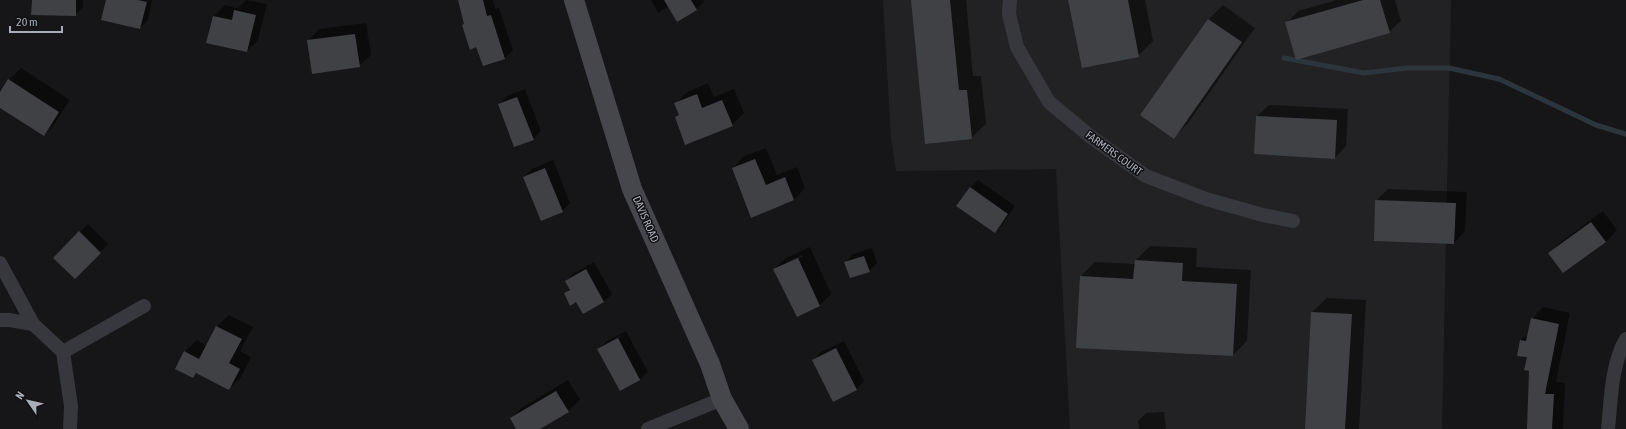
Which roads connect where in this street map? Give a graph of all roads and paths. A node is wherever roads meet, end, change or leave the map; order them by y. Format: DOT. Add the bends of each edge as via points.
graph roads {
  1 [pos="574,0"];
  2 [pos="1010,0"];
  3 [pos="1293,221"];
  4 [pos="0,263"];
  5 [pos="144,306"];
  6 [pos="0,320"];
  7 [pos="33,324"];
  8 [pos="1626,339"];
  9 [pos="63,352"];
  10 [pos="722,399"];
  11 [pos="70,429"];
  12 [pos="648,429"];
  13 [pos="739,429"];
  14 [pos="1608,429"];
  1 -- 10 [label="street, DAVIS ROAD" via="632,189 710,364"];
  2 -- 3 [label="street, FARMERS COURT" via="1009,14 1017,47 1049,102 1092,137 1146,176 1206,199"];
  4 -- 7 [label="street"];
  5 -- 9 [label="street"];
  6 -- 7 [label="street"];
  7 -- 9 [label="street"];
  8 -- 14 [label="street" via="1620,349 1613,383"];
  9 -- 11 [label="street" via="71,406"];
  10 -- 12 [label="street"];
  10 -- 13 [label="street, DAVIS ROAD"];
}
